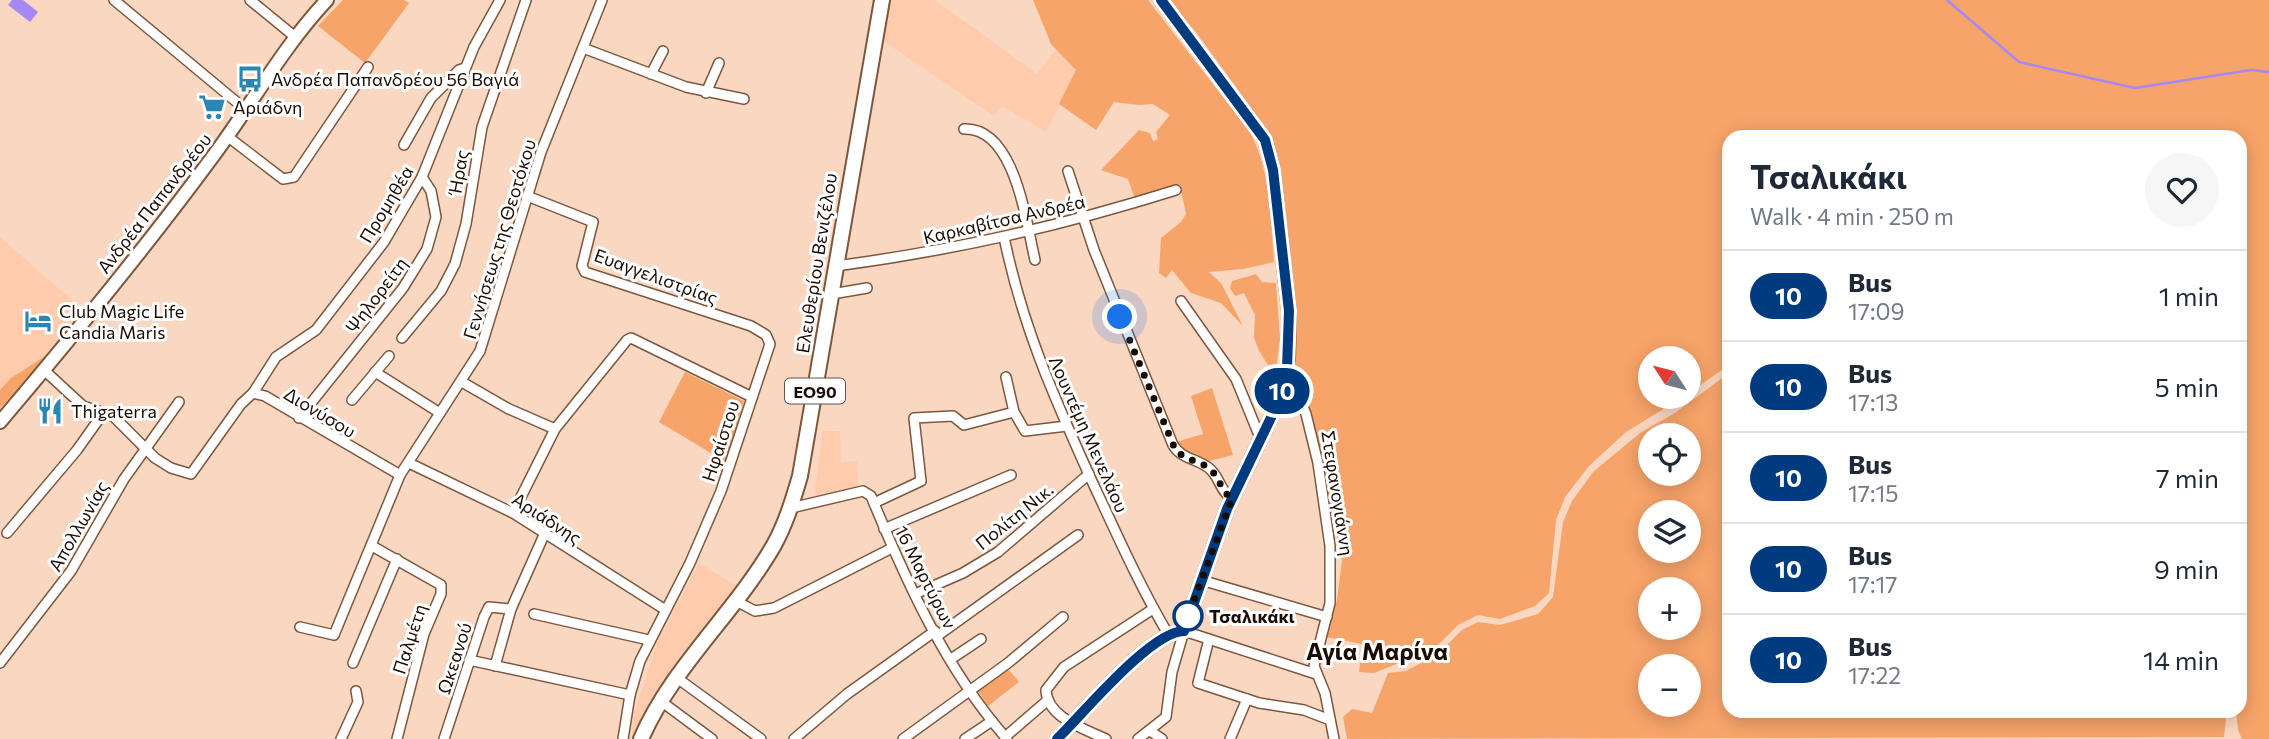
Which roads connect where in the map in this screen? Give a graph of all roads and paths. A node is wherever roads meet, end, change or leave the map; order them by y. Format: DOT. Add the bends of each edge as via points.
graph roads {
  1 [pos="114,0"];
  2 [pos="250,0"];
  3 [pos="327,0"];
  4 [pos="500,0"];
  5 [pos="526,0"];
  6 [pos="602,0"];
  7 [pos="882,0"];
  8 [pos="1161,0"];
  9 [pos="294,36"];
  10 [pos="583,48"];
  11 [pos="663,51"];
  12 [pos="719,63"];
  13 [pos="368,67"];
  14 [pos="465,68"];
  15 [pos="651,74"];
  16 [pos="706,93"];
  17 [pos="744,99"];
  18 [pos="245,109"];
  19 [pos="964,129"];
  20 [pos="227,136"];
  21 [pos="404,145"];
  22 [pos="1068,171"];
  23 [pos="422,177"];
  24 [pos="1176,190"];
  25 [pos="527,196"];
  26 [pos="1083,219"];
  27 [pos="1029,233"];
  28 [pos="1004,237"];
  29 [pos="1035,260"];
  30 [pos="836,266"];
  31 [pos="867,288"];
  32 [pos="832,293"];
  33 [pos="1181,301"];
  34 [pos="402,338"];
  35 [pos="388,356"];
  36 [pos="44,370"];
  37 [pos="375,372"];
  38 [pos="1006,377"];
  39 [pos="461,382"];
  40 [pos="1284,385"];
  41 [pos="253,393"];
  42 [pos="752,397"];
  43 [pos="352,400"];
  44 [pos="179,402"];
  45 [pos="104,412"];
  46 [pos="1014,412"];
  47 [pos="440,413"];
  48 [pos="299,418"];
  49 [pos="0,422"];
  50 [pos="1067,426"];
  51 [pos="555,429"];
  52 [pos="1261,442"];
  53 [pos="145,450"];
  54 [pos="409,463"];
  55 [pos="1089,474"];
  56 [pos="400,475"];
  57 [pos="1012,475"];
  58 [pos="1232,499"];
  59 [pos="874,503"];
  60 [pos="790,508"];
  61 [pos="513,513"];
  62 [pos="884,529"];
  63 [pos="7,533"];
  64 [pos="544,535"];
  65 [pos="1078,535"];
  66 [pos="372,546"];
  67 [pos="892,548"];
  68 [pos="397,559"];
  69 [pos="1201,580"];
  70 [pos="915,594"];
  71 [pos="734,600"];
  72 [pos="511,609"];
  73 [pos="664,609"];
  74 [pos="1153,609"];
  75 [pos="534,614"];
  76 [pos="1063,617"];
  77 [pos="1328,617"];
  78 [pos="300,627"];
  79 [pos="1184,631"];
  80 [pos="936,634"];
  81 [pos="1168,634"];
  82 [pos="981,639"];
  83 [pos="1209,639"];
  84 [pos="649,640"];
  85 [pos="951,659"];
  86 [pos="469,660"];
  87 [pos="0,663"];
  88 [pos="354,663"];
  89 [pos="495,666"];
  90 [pos="1316,674"];
  91 [pos="677,678"];
  92 [pos="970,690"];
  93 [pos="356,691"];
  94 [pos="630,695"];
  95 [pos="1047,697"];
  96 [pos="1247,699"];
  97 [pos="662,702"];
  98 [pos="1331,720"];
  99 [pos="992,722"];
  100 [pos="1072,724"];
  101 [pos="1150,731"];
  102 [pos="1006,738"];
  103 [pos="341,739"];
  104 [pos="397,739"];
  105 [pos="444,739"];
  106 [pos="623,739"];
  107 [pos="641,739"];
  108 [pos="712,739"];
  109 [pos="761,739"];
  110 [pos="794,739"];
  111 [pos="903,739"];
  112 [pos="965,739"];
  113 [pos="1057,739"];
  114 [pos="1105,739"];
  115 [pos="1138,739"];
  116 [pos="1163,739"];
  117 [pos="1230,739"];
  118 [pos="1334,739"];
  1 -- 18 [label="street"];
  2 -- 9 [label="street"];
  3 -- 9 [label="street, Ανδρέα Παπανδρέου"];
  4 -- 14 [label="street, Προμηθέα"];
  5 -- 34 [label="street, Ήρας" via="484,118 455,264 441,291"];
  6 -- 10 [label="street, Γεννήσεως της Θεοτόκου"];
  7 -- 30 [label="main road, Ελευθερίου Βενιζέλου / ΕΟ90"];
  8 -- 40 [label="street" via="1248,114 1268,150 1289,311"];
  9 -- 18 [label="street, Ανδρέα Παπανδρέου"];
  10 -- 15 [label="street"];
  10 -- 25 [label="street, Γεννήσεως της Θεοτόκου"];
  11 -- 15 [label="street"];
  12 -- 16 [label="street"];
  13 -- 20 [label="street" via="326,134 288,180"];
  14 -- 21 [label="street" via="431,98"];
  14 -- 23 [label="street, Προμηθέα"];
  15 -- 16 [label="street"];
  16 -- 17 [label="street"];
  18 -- 20 [label="street, Ανδρέα Παπανδρέου"];
  19 -- 27 [label="street" via="985,132 1003,151"];
  20 -- 36 [label="street, Ανδρέα Παπανδρέου"];
  22 -- 26 [label="street"];
  23 -- 41 [label="street, Προμηθέα" via="384,242 328,315 316,330 276,357"];
  23 -- 48 [label="street, Ψηλορείτη" via="431,191 436,217 428,249 403,288"];
  24 -- 26 [label="street, Καρκαβίτσα Ανδρέα"];
  25 -- 39 [label="street, Γεννήσεως της Θεοτόκου" via="480,351"];
  25 -- 42 [label="street, Ευαγγελιστρίας" via="593,222 585,272 762,331 770,349"];
  26 -- 27 [label="street, Καρκαβίτσα Ανδρέα"];
  26 -- 58 [label="street" via="1173,445 1184,458 1210,469"];
  27 -- 28 [label="street, Καρκαβίτσα Ανδρέα"];
  27 -- 29 [label="street"];
  28 -- 30 [label="street, Καρκαβίτσα Ανδρέα"];
  28 -- 50 [label="street, Λουντέμη Μενελάου" via="1016,296"];
  30 -- 32 [label="main road, Ελευθερίου Βενιζέλου / ΕΟ90"];
  31 -- 32 [label="street"];
  32 -- 60 [label="main road, Ελευθερίου Βενιζέλου / ΕΟ90"];
  33 -- 52 [label="street" via="1236,379"];
  35 -- 37 [label="street"];
  36 -- 45 [label="street" via="83,406"];
  36 -- 49 [label="street, Ανδρέα Παπανδρέου"];
  37 -- 43 [label="street"];
  37 -- 47 [label="street"];
  38 -- 46 [label="street"];
  39 -- 47 [label="street, Γεννήσεως της Θεοτόκου"];
  39 -- 51 [label="street"];
  40 -- 52 [label="street"];
  40 -- 77 [label="street, Στεφανογιάννη" via="1298,395 1303,406 1318,463 1331,557"];
  41 -- 48 [label="street, Διονύσου"];
  41 -- 53 [label="street" via="191,474 171,468"];
  42 -- 51 [label="street, Ηφαίστου" via="631,338"];
  42 -- 73 [label="street, Ηφαίστου" via="721,491"];
  44 -- 53 [label="street, Απολλωνίας"];
  45 -- 53 [label="street" via="120,422"];
  45 -- 63 [label="street"];
  46 -- 50 [label="street" via="1025,430"];
  46 -- 59 [label="street" via="964,425 953,416 914,418 921,481"];
  47 -- 54 [label="street, Γεννήσεως της Θεοτόκου"];
  48 -- 56 [label="street, Διονύσου"];
  50 -- 55 [label="street, Λουντέμη Μενελάου"];
  51 -- 61 [label="street, Ηφαίστου"];
  52 -- 58 [label="street"];
  53 -- 87 [label="street, Απολλωνίας" via="71,571"];
  54 -- 56 [label="street, Γεννήσεως της Θεοτόκου"];
  54 -- 61 [label="street, Αριάδνης"];
  55 -- 70 [label="street, Πολίτη Νικ." via="1007,545 963,573"];
  55 -- 74 [label="street, Λουντέμη Μενελάου"];
  56 -- 66 [label="street, Γεννήσεως της Θεοτόκου"];
  57 -- 62 [label="street"];
  58 -- 69 [label="street"];
  59 -- 60 [label="street" via="863,491"];
  59 -- 62 [label="street, 16 Μαρτύρων"];
  60 -- 71 [label="main road, Ελευθερίου Βενιζέλου / ΕΟ90" via="773,547"];
  61 -- 64 [label="street, Αριάδνης"];
  62 -- 67 [label="street, 16 Μαρτύρων"];
  64 -- 72 [label="street"];
  64 -- 73 [label="street, Αριάδνης"];
  65 -- 80 [label="street"];
  66 -- 68 [label="street, Παλμέτη"];
  66 -- 78 [label="street, Γεννήσεως της Θεοτόκου" via="334,635"];
  67 -- 70 [label="street, 16 Μαρτύρων"];
  67 -- 71 [label="street" via="774,608 755,611"];
  68 -- 88 [label="street"];
  68 -- 104 [label="street, Παλμέτη" via="441,585 441,594 424,634"];
  69 -- 77 [label="street"];
  69 -- 79 [label="street"];
  70 -- 80 [label="street, 16 Μαρτύρων"];
  71 -- 91 [label="main road, Ελευθερίου Βενιζέλου / ΕΟ90"];
  72 -- 86 [label="street, Ωκεανού" via="489,607"];
  72 -- 89 [label="street"];
  73 -- 84 [label="street, Ηφαίστου"];
  74 -- 81 [label="street, Λουντέμη Μενελάου"];
  74 -- 95 [label="street" via="1064,667"];
  75 -- 84 [label="street"];
  76 -- 92 [label="street"];
  77 -- 90 [label="street, Στεφανογιάννη" via="1314,663"];
  79 -- 81 [label="street"];
  79 -- 83 [label="street"];
  79 -- 101 [label="street" via="1166,717"];
  80 -- 85 [label="street, 16 Μαρτύρων"];
  80 -- 110 [label="street" via="847,694"];
  81 -- 100 [label="street"];
  82 -- 85 [label="street"];
  83 -- 90 [label="street"];
  83 -- 96 [label="street" via="1198,683"];
  84 -- 94 [label="street, Ηφαίστου"];
  85 -- 92 [label="street, 16 Μαρτύρων"];
  86 -- 89 [label="street"];
  86 -- 105 [label="street, Ωκεανού"];
  89 -- 94 [label="street"];
  90 -- 98 [label="street, Στεφανογιάννη"];
  91 -- 97 [label="main road, Ελευθερίου Βενιζέλου / ΕΟ90"];
  91 -- 109 [label="street"];
  92 -- 99 [label="street, 16 Μαρτύρων"];
  92 -- 111 [label="street"];
  93 -- 103 [label="street" via="358,702"];
  94 -- 106 [label="street, Ηφαίστου"];
  95 -- 100 [label="street"];
  95 -- 102 [label="street"];
  96 -- 98 [label="street"];
  96 -- 117 [label="street"];
  97 -- 107 [label="main road, Ελευθερίου Βενιζέλου / ΕΟ90"];
  97 -- 108 [label="street"];
  98 -- 118 [label="street, Στεφανογιάννη"];
  99 -- 102 [label="street, 16 Μαρτύρων"];
  99 -- 112 [label="street"];
  100 -- 113 [label="street"];
  100 -- 114 [label="street"];
  101 -- 115 [label="street"];
  101 -- 116 [label="street"];
}
